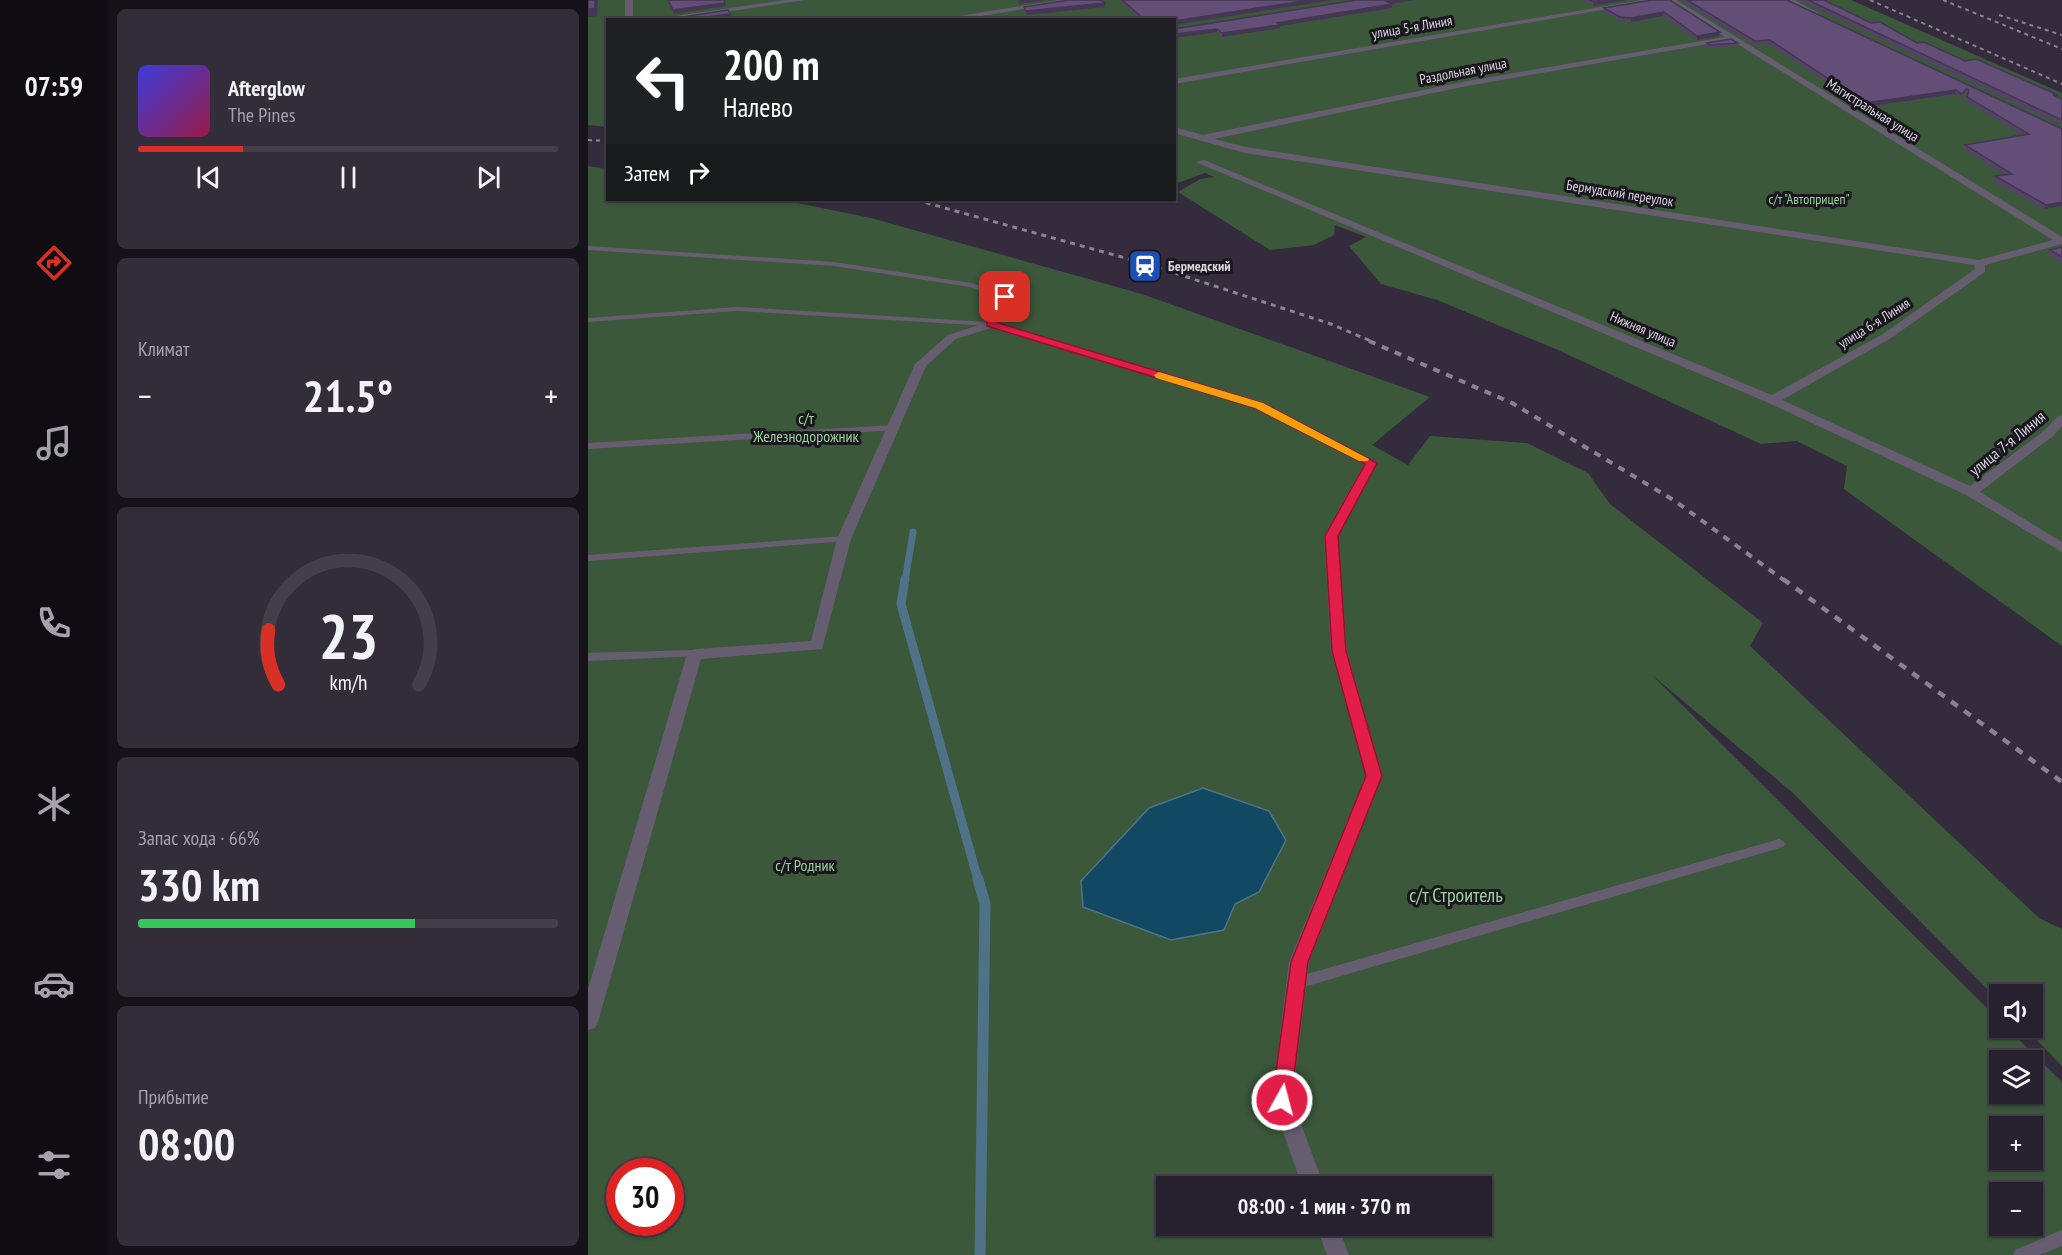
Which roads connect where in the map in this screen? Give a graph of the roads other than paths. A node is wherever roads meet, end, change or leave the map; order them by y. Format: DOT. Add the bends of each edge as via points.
graph roads {
  1 [pos="630,0"];
  2 [pos="801,0"];
  3 [pos="1074,0"];
  4 [pos="1655,0"];
  5 [pos="1671,0"];
  6 [pos="1788,0"];
  7 [pos="629,18"];
  8 [pos="667,18"];
  9 [pos="952,18"];
  10 [pos="1828,20"];
  11 [pos="1731,38"];
  12 [pos="1176,82"];
  13 [pos="1176,131"];
  14 [pos="1201,138"];
  15 [pos="1201,162"];
  16 [pos="2062,241"];
  17 [pos="588,248"];
  18 [pos="1979,263"];
  19 [pos="588,320"];
  20 [pos="991,324"];
  21 [pos="1773,400"];
  22 [pos="2062,419"];
  23 [pos="893,428"];
  24 [pos="588,446"];
  25 [pos="1971,492"];
  26 [pos="844,539"];
  27 [pos="2062,548"];
  28 [pos="588,558"];
  29 [pos="695,654"];
  30 [pos="588,657"];
  31 [pos="1779,844"];
  32 [pos="1297,983"];
  33 [pos="588,1022"];
  34 [pos="1309,1176"];
  35 [pos="1331,1236"];
  36 [pos="2062,1238"];
  37 [pos="1338,1255"];
  38 [pos="2021,1255"];
  1 -- 7 [label="street"];
  2 -- 8 [label="street"];
  3 -- 9 [label="street"];
  4 -- 12 [label="street, улица 5-я Линия"];
  5 -- 11 [label="street, Магистральная улица"];
  6 -- 10 [label="street"];
  11 -- 14 [label="street, Раздольная улица" via="1421,92"];
  11 -- 16 [label="street, Магистральная улица"];
  13 -- 14 [label="street, Бермудский переулок"];
  14 -- 18 [label="street, Бермудский переулок" via="1256,152"];
  15 -- 21 [label="street, Нижняя улица"];
  16 -- 18 [label="street, Бермудский переулок"];
  17 -- 20 [label="lane" via="834,264 971,285 1005,297 1004,311"];
  18 -- 21 [label="street, улица 6-я Линия" via="1981,270 1887,336"];
  19 -- 20 [label="lane" via="737,309"];
  20 -- 23 [label="street" via="952,337 921,364"];
  20 -- 32 [label="street" via="1259,405 1371,463 1331,536 1339,651 1374,776 1299,962"];
  21 -- 25 [label="street, Нижняя улица"];
  22 -- 25 [label="street, улица 7-я Линия"];
  23 -- 24 [label="lane"];
  23 -- 26 [label="street"];
  25 -- 27 [label="street, Нижняя улица"];
  26 -- 28 [label="lane"];
  26 -- 29 [label="street" via="817,645"];
  29 -- 30 [label="lane"];
  29 -- 33 [label="street"];
  31 -- 32 [label="lane"];
  32 -- 34 [label="street" via="1282,1100"];
  35 -- 37 [label="street"];
  36 -- 38 [label="lane"];
}
